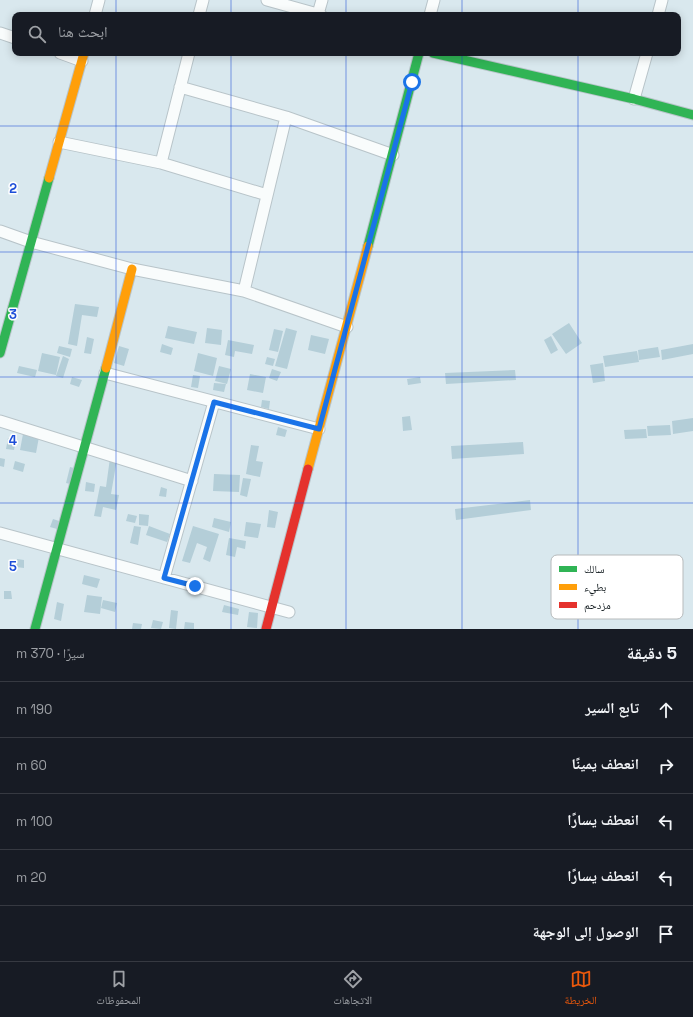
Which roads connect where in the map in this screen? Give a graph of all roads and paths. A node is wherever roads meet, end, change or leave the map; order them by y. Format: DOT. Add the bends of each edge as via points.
graph roads {
  1 [pos="99,0"];
  2 [pos="203,0"];
  3 [pos="267,0"];
  4 [pos="322,0"];
  5 [pos="434,0"];
  6 [pos="658,1"];
  7 [pos="96,12"];
  8 [pos="200,12"];
  9 [pos="312,12"];
  10 [pos="320,12"];
  11 [pos="431,12"];
  12 [pos="658,12"];
  13 [pos="0,33"];
  14 [pos="12,37"];
  15 [pos="188,56"];
  16 [pos="419,56"];
  17 [pos="446,56"];
  18 [pos="646,56"];
  19 [pos="83,57"];
  20 [pos="180,87"];
  21 [pos="634,99"];
  22 [pos="693,115"];
  23 [pos="286,117"];
  24 [pos="59,142"];
  25 [pos="392,155"];
  26 [pos="160,163"];
  27 [pos="267,195"];
  28 [pos="0,232"];
  29 [pos="31,242"];
  30 [pos="132,269"];
  31 [pos="244,291"];
  32 [pos="347,327"];
  33 [pos="1,345"];
  34 [pos="105,373"];
  35 [pos="214,402"];
  36 [pos="0,421"];
  37 [pos="319,429"];
  38 [pos="85,448"];
  39 [pos="192,481"];
  40 [pos="0,533"];
  41 [pos="58,549"];
  42 [pos="164,578"];
  43 [pos="272,608"];
  44 [pos="289,612"];
  45 [pos="35,629"];
  46 [pos="266,629"];
  1 -- 7 [label="street"];
  2 -- 8 [label="street"];
  3 -- 9 [label="street"];
  4 -- 10 [label="street"];
  5 -- 11 [label="street"];
  6 -- 12 [label="street"];
  13 -- 14 [label="street"];
  15 -- 20 [label="street"];
  16 -- 25 [label="street"];
  17 -- 21 [label="street"];
  18 -- 21 [label="street"];
  19 -- 24 [label="street"];
  20 -- 23 [label="street"];
  20 -- 26 [label="street"];
  21 -- 22 [label="street"];
  23 -- 25 [label="street"];
  23 -- 27 [label="street"];
  24 -- 26 [label="street"];
  24 -- 29 [label="street"];
  25 -- 32 [label="street"];
  26 -- 27 [label="street"];
  27 -- 31 [label="street"];
  28 -- 29 [label="street"];
  29 -- 30 [label="street"];
  29 -- 33 [label="street"];
  30 -- 31 [label="street"];
  30 -- 34 [label="street"];
  31 -- 32 [label="street"];
  32 -- 37 [label="street"];
  34 -- 35 [label="street"];
  34 -- 38 [label="street"];
  35 -- 37 [label="street"];
  35 -- 39 [label="street"];
  36 -- 38 [label="street"];
  37 -- 43 [label="street"];
  38 -- 39 [label="street"];
  38 -- 41 [label="street"];
  39 -- 42 [label="street"];
  40 -- 41 [label="street"];
  41 -- 42 [label="street"];
  41 -- 45 [label="street"];
  42 -- 43 [label="street"];
  43 -- 44 [label="street"];
  43 -- 46 [label="street"];
}
